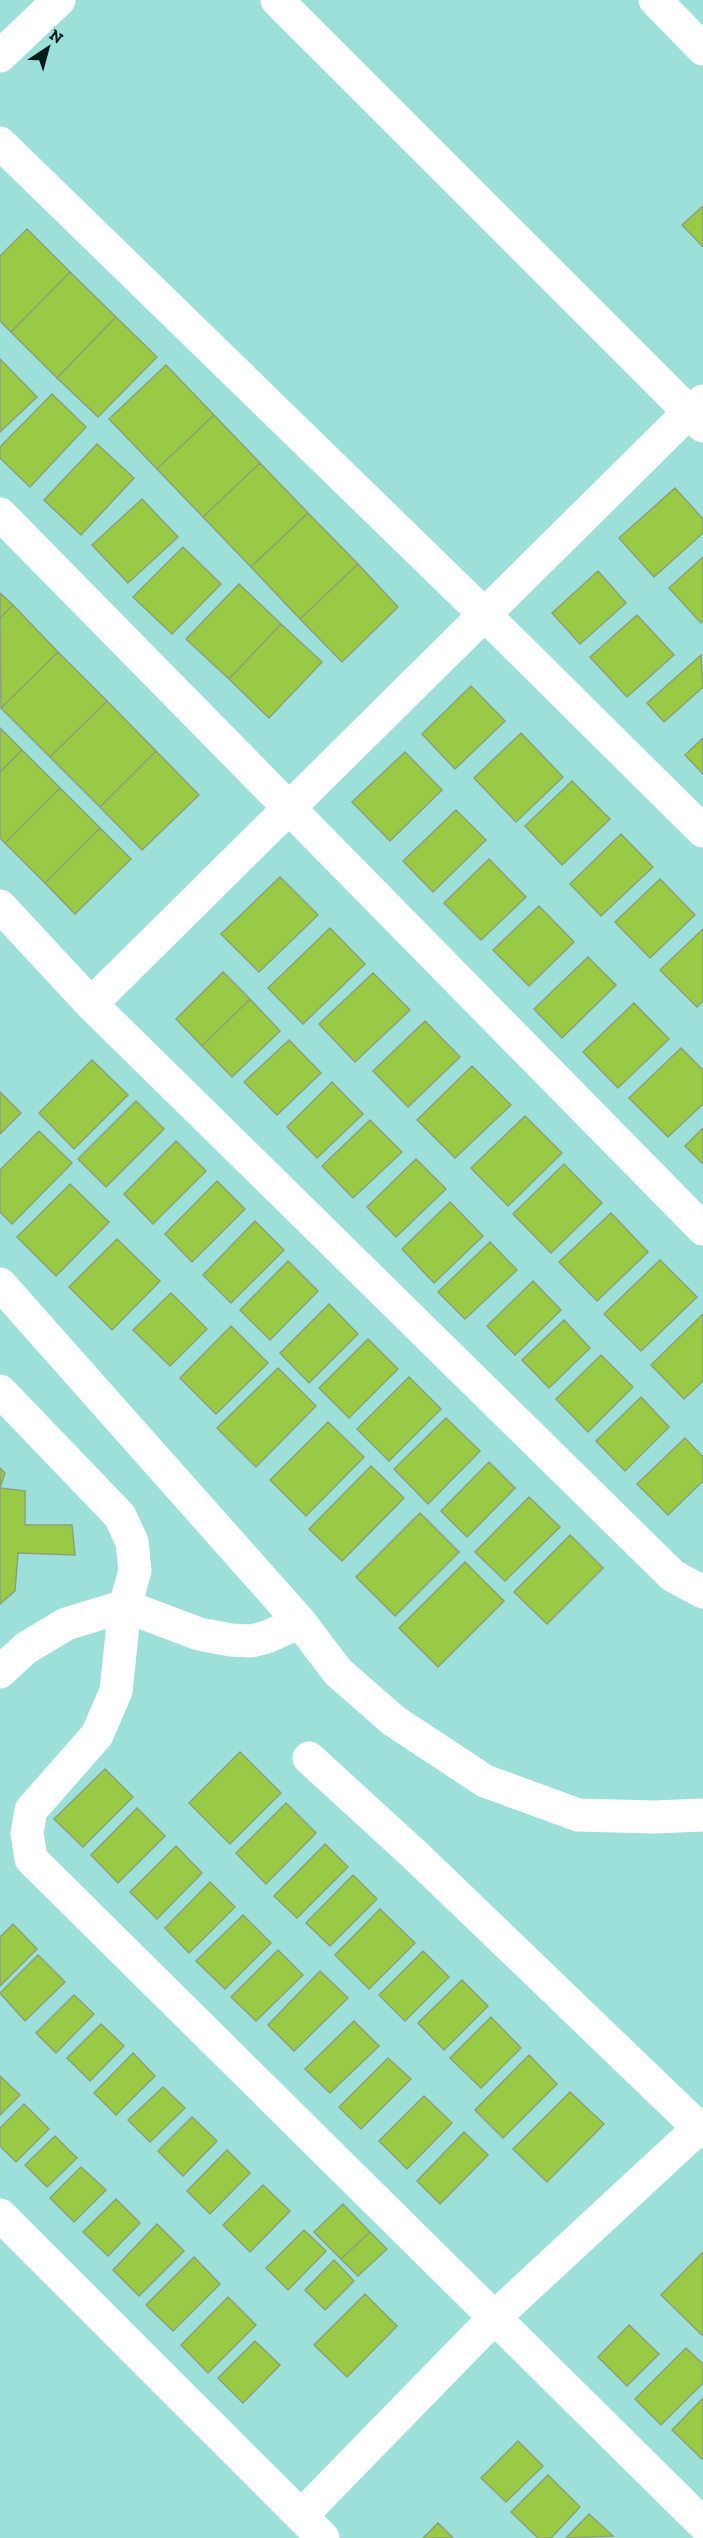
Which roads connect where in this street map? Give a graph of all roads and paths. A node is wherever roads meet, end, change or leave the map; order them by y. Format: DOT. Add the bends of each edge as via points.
graph roads {
  1 [pos="59,0"];
  2 [pos="277,0"];
  3 [pos="656,0"];
  4 [pos="703,49"];
  5 [pos="0,56"];
  6 [pos="0,143"];
  7 [pos="698,413"];
  8 [pos="0,514"];
  9 [pos="485,615"];
  10 [pos="290,810"];
  11 [pos="703,831"];
  12 [pos="0,906"];
  13 [pos="91,1004"];
  14 [pos="703,1229"];
  15 [pos="0,1284"];
  16 [pos="0,1391"];
  17 [pos="703,1592"];
  18 [pos="124,1606"];
  19 [pos="300,1622"];
  20 [pos="0,1672"];
  21 [pos="309,1758"];
  22 [pos="703,1815"];
  23 [pos="702,2128"];
  24 [pos="0,2215"];
  25 [pos="496,2316"];
  26 [pos="703,2524"];
  27 [pos="312,2527"];
  1 -- 5 [label="street"];
  2 -- 7 [label="street"];
  3 -- 4 [label="street"];
  6 -- 9 [label="street"];
  7 -- 9 [label="street"];
  8 -- 10 [label="street"];
  9 -- 10 [label="street"];
  9 -- 11 [label="street"];
  10 -- 13 [label="street"];
  10 -- 14 [label="street"];
  12 -- 13 [label="street"];
  13 -- 17 [label="street" via="673,1576"];
  15 -- 19 [label="street"];
  16 -- 18 [label="street" via="120,1516 132,1542 135,1571"];
  18 -- 19 [label="street" via="199,1634 231,1640 267,1637"];
  18 -- 20 [label="street" via="66,1624 26,1648"];
  18 -- 25 [label="street" via="116,1691 97,1736 31,1810 27,1833 31,1859"];
  19 -- 22 [label="street" via="346,1679 394,1721 485,1781 578,1815"];
  21 -- 23 [label="street"];
  23 -- 25 [label="street"];
  24 -- 27 [label="street"];
  25 -- 26 [label="street"];
  25 -- 27 [label="street"];
}
